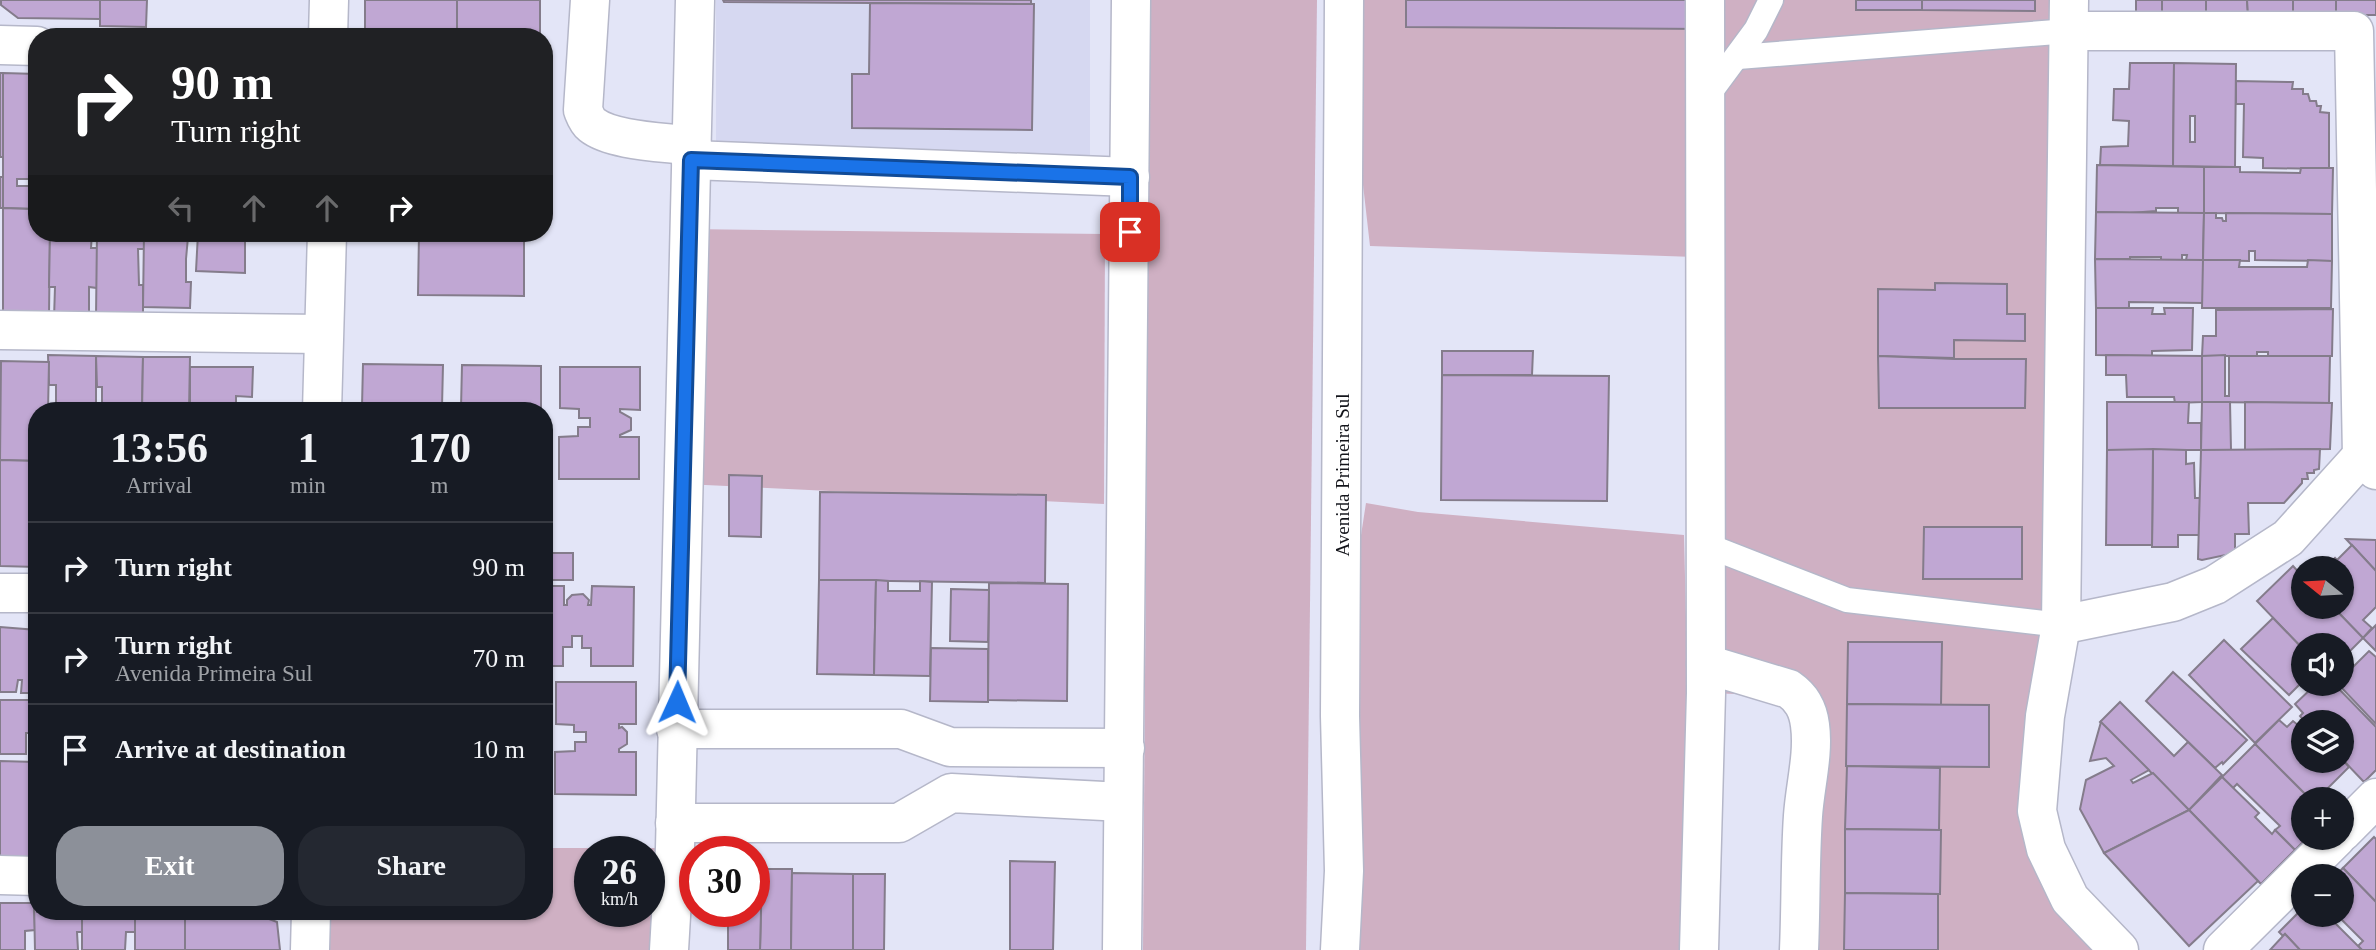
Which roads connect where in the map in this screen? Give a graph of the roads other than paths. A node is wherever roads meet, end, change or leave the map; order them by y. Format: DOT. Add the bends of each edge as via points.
graph roads {
  1 [pos="329,0"];
  2 [pos="590,0"];
  3 [pos="695,0"];
  4 [pos="1131,0"];
  5 [pos="1344,0"];
  6 [pos="1705,0"];
  7 [pos="1771,0"];
  8 [pos="2069,15"];
  9 [pos="328,28"];
  10 [pos="2365,31"];
  11 [pos="0,45"];
  12 [pos="28,46"];
  13 [pos="1738,57"];
  14 [pos="1705,99"];
  15 [pos="691,153"];
  16 [pos="1130,177"];
  17 [pos="327,242"];
  18 [pos="0,330"];
  19 [pos="323,334"];
  20 [pos="321,402"];
  21 [pos="2369,463"];
  22 [pos="1706,545"];
  23 [pos="0,593"];
  24 [pos="28,593"];
  25 [pos="2060,625"];
  26 [pos="1706,664"];
  27 [pos="676,729"];
  28 [pos="950,747"];
  29 [pos="1125,748"];
  30 [pos="951,793"];
  31 [pos="2376,798"];
  32 [pos="1123,802"];
  33 [pos="2354,820"];
  34 [pos="675,823"];
  35 [pos="2324,850"];
  36 [pos="0,874"];
  37 [pos="28,876"];
  38 [pos="311,920"];
  39 [pos="310,950"];
  40 [pos="669,950"];
  41 [pos="1122,950"];
  42 [pos="1340,950"];
  43 [pos="1699,950"];
  44 [pos="1799,950"];
  45 [pos="2119,950"];
  46 [pos="2223,950"];
  1 -- 9 [label="street"];
  2 -- 15 [label="street" via="586,119 601,131"];
  3 -- 15 [label="street"];
  4 -- 16 [label="street"];
  5 -- 42 [label="street, Avenida Primeira Sul" via="1340,716 1344,871"];
  6 -- 14 [label="street"];
  7 -- 13 [label="lane"];
  8 -- 10 [label="street"];
  8 -- 13 [label="lane"];
  8 -- 25 [label="street"];
  10 -- 21 [label="street"];
  11 -- 12 [label="street"];
  13 -- 14 [label="lane"];
  14 -- 22 [label="street"];
  15 -- 16 [label="street"];
  15 -- 27 [label="street"];
  16 -- 29 [label="street"];
  17 -- 19 [label="street"];
  18 -- 19 [label="street"];
  19 -- 20 [label="street"];
  21 -- 25 [label="street" via="2288,538 2215,585 2173,602"];
  22 -- 25 [label="lane" via="1847,600"];
  22 -- 26 [label="street"];
  23 -- 24 [label="street"];
  25 -- 45 [label="street" via="2045,716 2037,811 2046,849 2070,899"];
  26 -- 43 [label="street"];
  26 -- 44 [label="street" via="1789,689 1806,709 1810,747"];
  27 -- 28 [label="street" via="901,729"];
  27 -- 34 [label="street"];
  28 -- 29 [label="street"];
  28 -- 30 [label="street"];
  29 -- 32 [label="street"];
  30 -- 32 [label="street"];
  30 -- 34 [label="street" via="899,823"];
  31 -- 33 [label="street"];
  32 -- 41 [label="street"];
  34 -- 40 [label="street"];
  35 -- 46 [label="street"];
  36 -- 37 [label="street"];
  38 -- 39 [label="street"];
}
